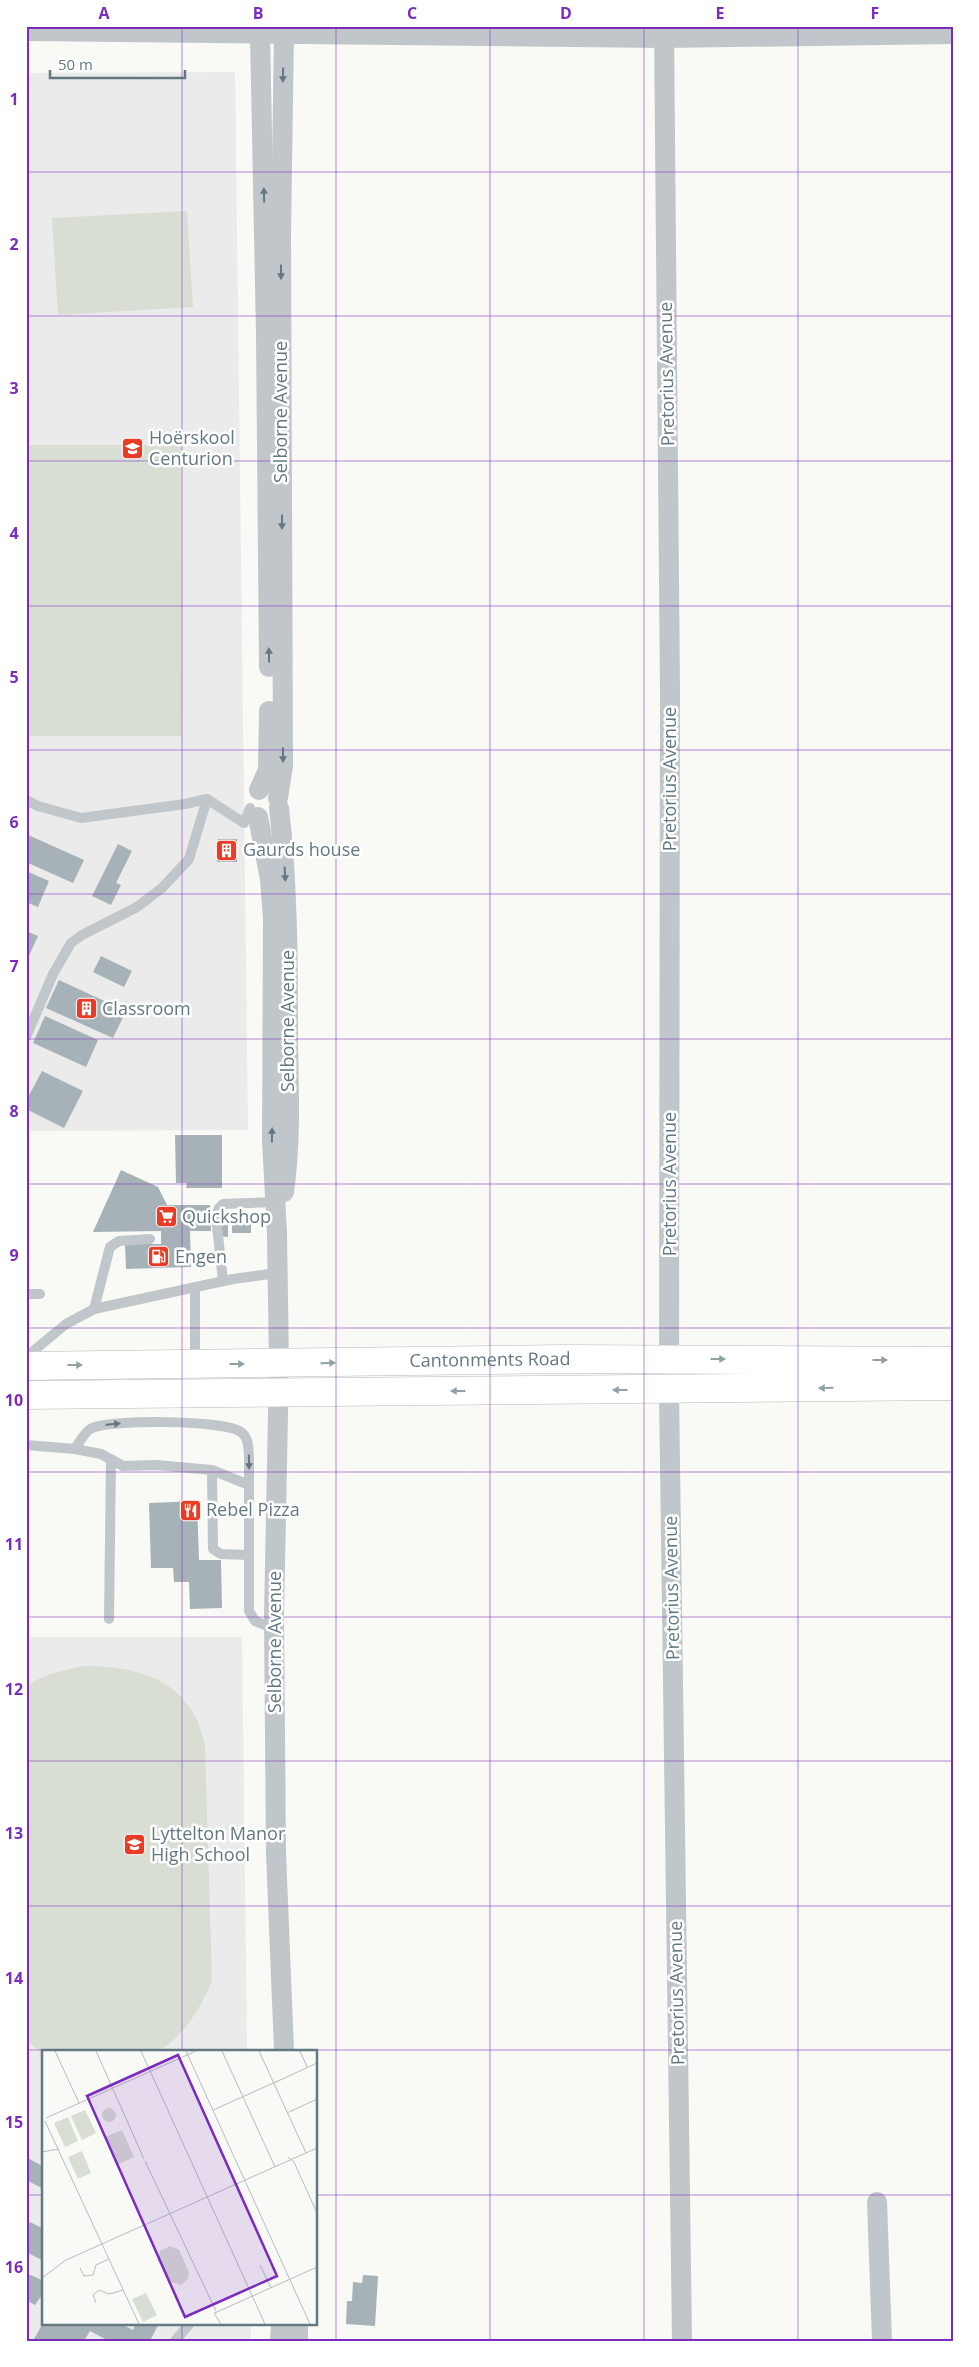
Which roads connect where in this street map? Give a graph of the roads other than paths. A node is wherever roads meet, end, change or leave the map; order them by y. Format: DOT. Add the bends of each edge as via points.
graph roads {
  1 [pos="283,29"];
  2 [pos="261,30"];
  3 [pos="26,31"];
  4 [pos="664,32"];
  5 [pos="953,34"];
  6 [pos="272,232"];
  7 [pos="275,485"];
  8 [pos="260,790"];
  9 [pos="207,799"];
  10 [pos="26,800"];
  11 [pos="279,803"];
  12 [pos="254,813"];
  13 [pos="26,1037"];
  14 [pos="279,1172"];
  15 [pos="275,1202"];
  16 [pos="277,1233"];
  17 [pos="150,1239"];
  18 [pos="277,1273"];
  19 [pos="223,1281"];
  20 [pos="195,1288"];
  21 [pos="26,1294"];
  22 [pos="40,1294"];
  23 [pos="94,1309"];
  24 [pos="26,1357"];
  25 [pos="953,1360"];
  26 [pos="669,1361"];
  27 [pos="279,1364"];
  28 [pos="195,1365"];
  29 [pos="26,1366"];
  30 [pos="953,1386"];
  31 [pos="669,1390"];
  32 [pos="279,1392"];
  33 [pos="26,1395"];
  34 [pos="26,1446"];
  35 [pos="75,1448"];
  36 [pos="111,1459"];
  37 [pos="212,1470"];
  38 [pos="249,1485"];
  39 [pos="248,1555"];
  40 [pos="109,1619"];
  41 [pos="275,1629"];
  42 [pos="284,2050"];
  43 [pos="877,2202"];
  44 [pos="189,2324"];
  45 [pos="281,2324"];
  46 [pos="298,2324"];
  47 [pos="175,2341"];
  48 [pos="280,2341"];
  49 [pos="298,2341"];
  50 [pos="682,2341"];
  51 [pos="882,2341"];
  1 -- 2 [label="street"];
  1 -- 4 [label="street"];
  1 -- 6 [label="street, Selborne Avenue, one-way"];
  2 -- 3 [label="street"];
  6 -- 2 [label="street, Selborne Avenue, one-way"];
  4 -- 5 [label="street"];
  4 -- 26 [label="street, Pretorius Avenue" via="670,690"];
  6 -- 7 [label="street, Selborne Avenue"];
  8 -- 7 [label="street, Selborne Avenue, one-way" via="268,770"];
  7 -- 11 [label="street, Selborne Avenue, one-way" via="283,766"];
  8 -- 11 [label="street" via="274,792"];
  8 -- 12 [label="street" via="250,800"];
  9 -- 10 [label="lane" via="81,818"];
  9 -- 12 [label="lane" via="244,822"];
  9 -- 13 [label="lane" via="189,860 162,888 136,907 71,943 53,974"];
  11 -- 12 [label="street" via="274,815 267,818"];
  11 -- 14 [label="street, Selborne Avenue, one-way" via="285,873 289,1099"];
  14 -- 12 [label="street, Selborne Avenue, one-way" via="270,879"];
  14 -- 15 [label="street, Selborne Avenue"];
  14 -- 16 [label="street, Selborne Avenue"];
  15 -- 16 [label="street, Selborne Avenue"];
  15 -- 19 [label="lane" via="224,1204 219,1208 216,1217"];
  16 -- 18 [label="street, Selborne Avenue"];
  17 -- 23 [label="lane" via="118,1241 110,1247"];
  18 -- 19 [label="lane"];
  18 -- 27 [label="street, Selborne Avenue"];
  19 -- 20 [label="lane"];
  20 -- 23 [label="lane"];
  20 -- 28 [label="lane"];
  21 -- 22 [label="lane"];
  23 -- 24 [label="lane" via="66,1324"];
  26 -- 25 [label="main road, Cantonments Road, one-way"];
  27 -- 26 [label="main road, Cantonments Road, one-way" via="564,1359"];
  26 -- 31 [label="street, Pretorius Avenue"];
  28 -- 27 [label="main road, Cantonments Road, one-way"];
  27 -- 32 [label="street, Selborne Avenue"];
  29 -- 28 [label="main road, Cantonments Road, one-way"];
  30 -- 31 [label="main road, Cantonments Road, one-way"];
  31 -- 32 [label="main road, Cantonments Road, one-way"];
  31 -- 50 [label="street, Pretorius Avenue"];
  32 -- 33 [label="main road, Cantonments Road"];
  32 -- 41 [label="street, Selborne Avenue"];
  34 -- 35 [label="lane"];
  35 -- 36 [label="lane"];
  35 -- 38 [label="lane, one-way" via="90,1428 108,1424 144,1422 237,1429 248,1439"];
  36 -- 37 [label="lane" via="123,1466"];
  36 -- 40 [label="lane"];
  37 -- 38 [label="lane"];
  37 -- 39 [label="lane" via="213,1549 221,1554"];
  38 -- 39 [label="lane"];
  39 -- 41 [label="lane" via="248,1611 255,1621"];
  41 -- 42 [label="street, Selborne Avenue" via="276,1852"];
  43 -- 51 [label="street"];
  44 -- 47 [label="lane"];
  45 -- 48 [label="street"];
  46 -- 49 [label="street"];
}
